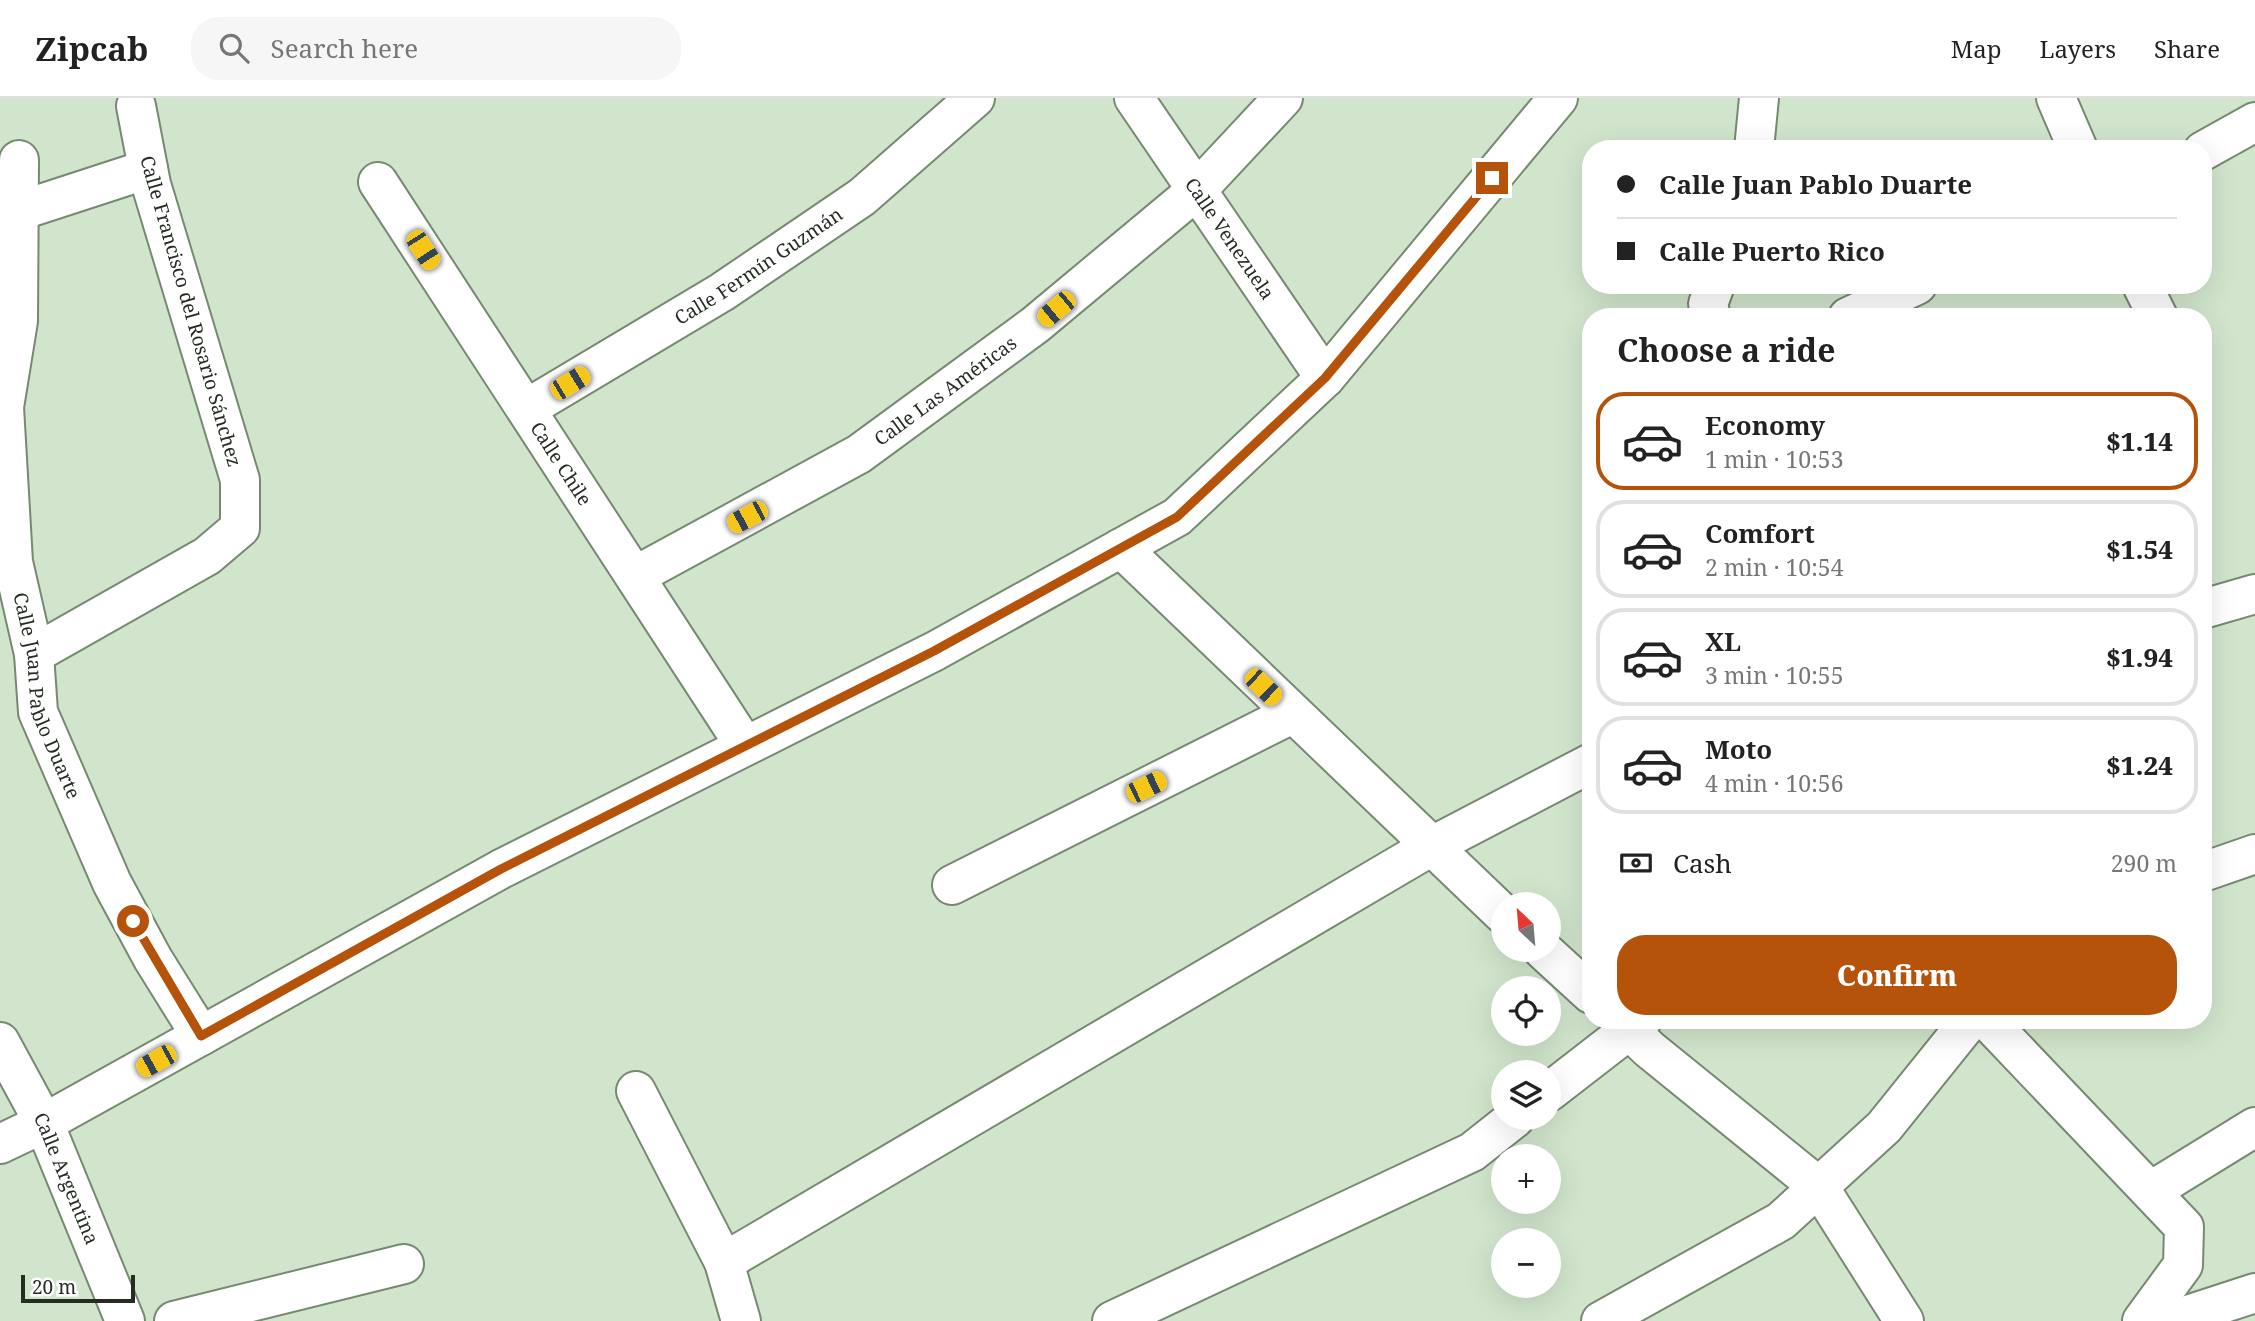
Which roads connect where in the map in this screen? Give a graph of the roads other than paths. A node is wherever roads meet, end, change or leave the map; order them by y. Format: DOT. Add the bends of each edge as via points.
graph roads {
  1 [pos="975,98"];
  2 [pos="1135,98"];
  3 [pos="1283,98"];
  4 [pos="1558,98"];
  5 [pos="1759,98"];
  6 [pos="2056,98"];
  7 [pos="136,106"];
  8 [pos="2255,122"];
  9 [pos="1755,140"];
  10 [pos="2074,140"];
  11 [pos="2212,146"];
  12 [pos="19,160"];
  13 [pos="148,169"];
  14 [pos="378,182"];
  15 [pos="1197,190"];
  16 [pos="9,217"];
  17 [pos="1898,294"];
  18 [pos="1867,308"];
  19 [pos="1325,378"];
  20 [pos="526,410"];
  21 [pos="1121,548"];
  22 [pos="635,576"];
  23 [pos="2255,594"];
  24 [pos="2212,606"];
  25 [pos="34,653"];
  26 [pos="1292,714"];
  27 [pos="746,746"];
  28 [pos="1582,767"];
  29 [pos="1430,847"];
  30 [pos="2255,854"];
  31 [pos="2212,869"];
  32 [pos="952,885"];
  33 [pos="1491,903"];
  34 [pos="1556,962"];
  35 [pos="1582,986"];
  36 [pos="1623,1029"];
  37 [pos="1637,1029"];
  38 [pos="1963,1029"];
  39 [pos="1996,1029"];
  40 [pos="201,1036"];
  41 [pos="0,1042"];
  42 [pos="1561,1082"];
  43 [pos="636,1091"];
  44 [pos="44,1123"];
  45 [pos="2255,1127"];
  46 [pos="1500,1130"];
  47 [pos="0,1144"];
  48 [pos="1819,1186"];
  49 [pos="2151,1191"];
  50 [pos="724,1262"];
  51 [pos="404,1264"];
  52 [pos="2255,1293"];
  53 [pos="125,1321"];
  54 [pos="174,1321"];
  55 [pos="741,1321"];
  56 [pos="1112,1321"];
  57 [pos="1601,1321"];
  58 [pos="1903,1321"];
  59 [pos="2142,1321"];
  60 [pos="2169,1321"];
  1 -- 20 [label="street, Calle Fermín Guzmán" via="862,197 722,292"];
  2 -- 15 [label="street, Calle Venezuela"];
  3 -- 15 [label="street, Calle Las Américas"];
  4 -- 19 [label="street"];
  5 -- 9 [label="street"];
  6 -- 10 [label="street"];
  7 -- 13 [label="street, Calle Francisco del Rosario Sánchez"];
  8 -- 11 [label="street"];
  12 -- 16 [label="street, Calle Juan Pablo Duarte"];
  13 -- 16 [label="street"];
  13 -- 25 [label="street, Calle Francisco del Rosario Sánchez" via="240,480 240,528 207,556"];
  14 -- 20 [label="street, Calle Chile"];
  15 -- 19 [label="street, Calle Venezuela"];
  15 -- 22 [label="street, Calle Las Américas" via="1035,326 859,454"];
  16 -- 25 [label="street, Calle Juan Pablo Duarte" via="19,321 5,407 13,562"];
  17 -- 18 [label="street"];
  19 -- 21 [label="street" via="1177,517"];
  20 -- 22 [label="street, Calle Chile"];
  21 -- 26 [label="street"];
  21 -- 27 [label="street" via="934,651"];
  22 -- 27 [label="street, Calle Chile"];
  23 -- 24 [label="street"];
  25 -- 40 [label="street, Calle Juan Pablo Duarte" via="38,712 102,859 153,959"];
  26 -- 29 [label="street"];
  26 -- 32 [label="street"];
  27 -- 40 [label="street" via="501,869"];
  28 -- 29 [label="street"];
  29 -- 33 [label="street"];
  29 -- 50 [label="street"];
  30 -- 31 [label="street"];
  34 -- 35 [label="street"];
  36 -- 42 [label="street"];
  37 -- 48 [label="street"];
  38 -- 48 [label="street" via="1884,1127"];
  39 -- 49 [label="street"];
  40 -- 44 [label="street"];
  41 -- 44 [label="street, Calle Argentina"];
  43 -- 50 [label="street"];
  44 -- 47 [label="street"];
  44 -- 53 [label="street, Calle Argentina"];
  45 -- 49 [label="street"];
  46 -- 56 [label="street" via="1472,1152"];
  48 -- 57 [label="street" via="1781,1221"];
  48 -- 58 [label="street"];
  49 -- 59 [label="street" via="2185,1227 2183,1265"];
  50 -- 55 [label="street"];
  51 -- 54 [label="street"];
  52 -- 60 [label="street"];
}
